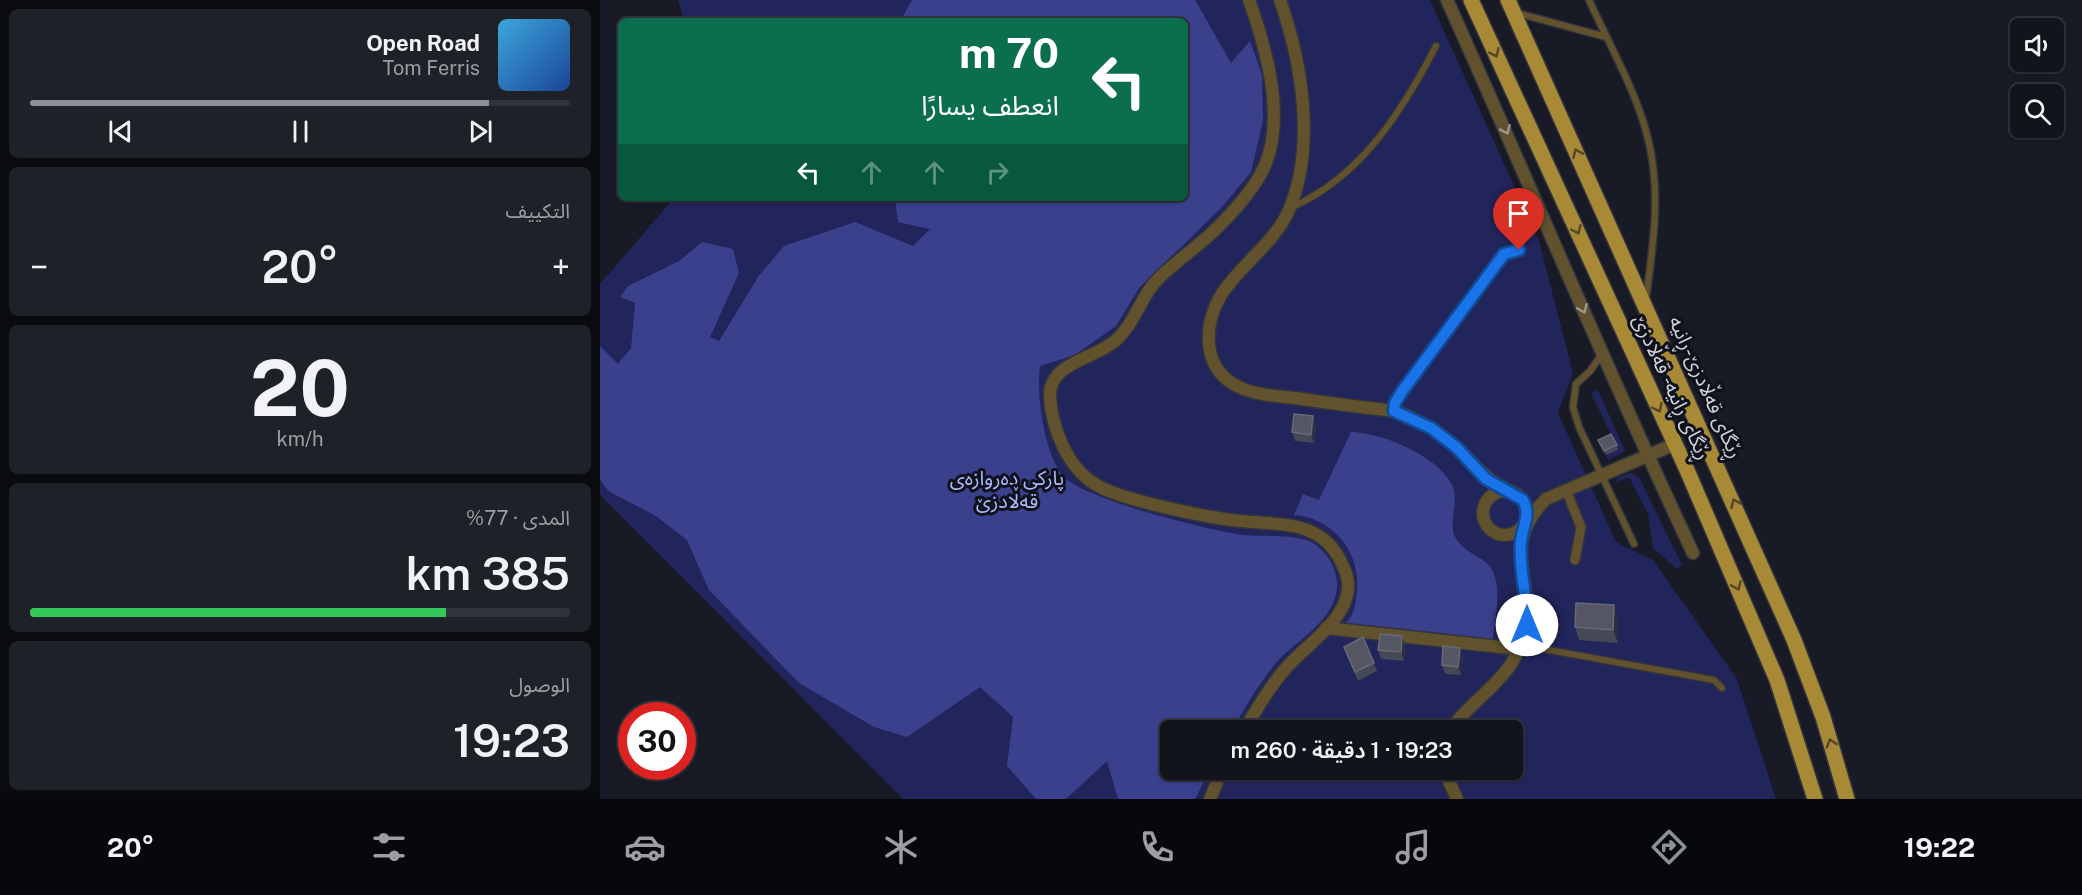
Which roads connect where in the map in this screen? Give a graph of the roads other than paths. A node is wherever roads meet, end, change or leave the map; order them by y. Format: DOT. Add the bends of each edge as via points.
graph roads {
  1 [pos="1249,0"];
  2 [pos="1280,0"];
  3 [pos="1447,0"];
  4 [pos="1471,0"];
  5 [pos="1589,0"];
  6 [pos="1511,6"];
  7 [pos="1606,37"];
  8 [pos="1436,46"];
  9 [pos="1289,208"];
  10 [pos="1519,250"];
  11 [pos="1645,305"];
  12 [pos="1602,353"];
  13 [pos="1394,411"];
  14 [pos="1675,444"];
  15 [pos="1647,455"];
  16 [pos="1479,472"];
  17 [pos="1601,475"];
  18 [pos="1566,490"];
  19 [pos="1515,493"];
  20 [pos="1546,499"];
  21 [pos="1483,508"];
  22 [pos="1526,522"];
  23 [pos="1502,536"];
  24 [pos="1634,544"];
  25 [pos="1521,552"];
  26 [pos="1693,553"];
  27 [pos="1575,560"];
  28 [pos="1326,628"];
  29 [pos="1520,647"];
  30 [pos="1722,688"];
  31 [pos="1251,720"];
  32 [pos="1457,720"];
  33 [pos="1218,780"];
  34 [pos="1448,780"];
  35 [pos="1210,799"];
  36 [pos="1457,799"];
  37 [pos="1815,799"];
  38 [pos="1847,799"];
  1 -- 28 [label="street" via="1264,47 1273,111 1271,145 1262,172 1219,226 1159,277 1130,325 1114,342 1060,371 1050,382 1051,408 1072,463 1096,486 1172,508 1240,521 1302,526 1327,541 1338,554 1348,578 1347,596"];
  2 -- 9 [label="street" via="1294,48 1305,147"];
  3 -- 12 [label="street, one-way"];
  4 -- 14 [label="main road, ڕێگای ڕانیە - قەڵادزێ, one-way"];
  5 -- 7 [label="lane"];
  6 -- 7 [label="lane"];
  11 -- 6 [label="main road, ڕێگای قەڵادزێ-ڕانیە, one-way"];
  7 -- 11 [label="lane" via="1644,125 1654,169 1654,224"];
  8 -- 9 [label="lane" via="1398,112 1364,156 1316,197"];
  9 -- 13 [label="street" via="1266,244 1221,296 1208,334 1213,365 1223,377 1252,392"];
  10 -- 13 [label="lane" via="1504,254 1403,390"];
  38 -- 11 [label="main road, ڕێگای قەڵادزێ-ڕانیە, one-way" via="1823,717 1794,640"];
  12 -- 15 [label="street"];
  12 -- 17 [label="lane" via="1576,384 1573,407"];
  13 -- 16 [label="street" via="1431,428"];
  14 -- 15 [label="street"];
  14 -- 37 [label="main road, ڕێگای ڕانیە - قەڵادزێ, one-way" via="1777,680"];
  15 -- 17 [label="street"];
  15 -- 26 [label="street"];
  16 -- 19 [label="street"];
  16 -- 21 [label="street"];
  17 -- 18 [label="street"];
  17 -- 24 [label="lane"];
  18 -- 20 [label="street"];
  18 -- 27 [label="street" via="1581,527"];
  19 -- 20 [label="street"];
  19 -- 21 [label="street" via="1497,492"];
  19 -- 22 [label="street" via="1527,507"];
  20 -- 22 [label="street"];
  21 -- 23 [label="street" via="1485,522"];
  22 -- 23 [label="street" via="1516,533"];
  22 -- 25 [label="street"];
  23 -- 25 [label="street"];
  25 -- 29 [label="street" via="1527,625"];
  28 -- 29 [label="street"];
  28 -- 31 [label="street" via="1282,673"];
  29 -- 30 [label="lane" via="1714,680"];
  29 -- 32 [label="street" via="1501,680"];
  33 -- 35 [label="street"];
  34 -- 36 [label="street"];
}
